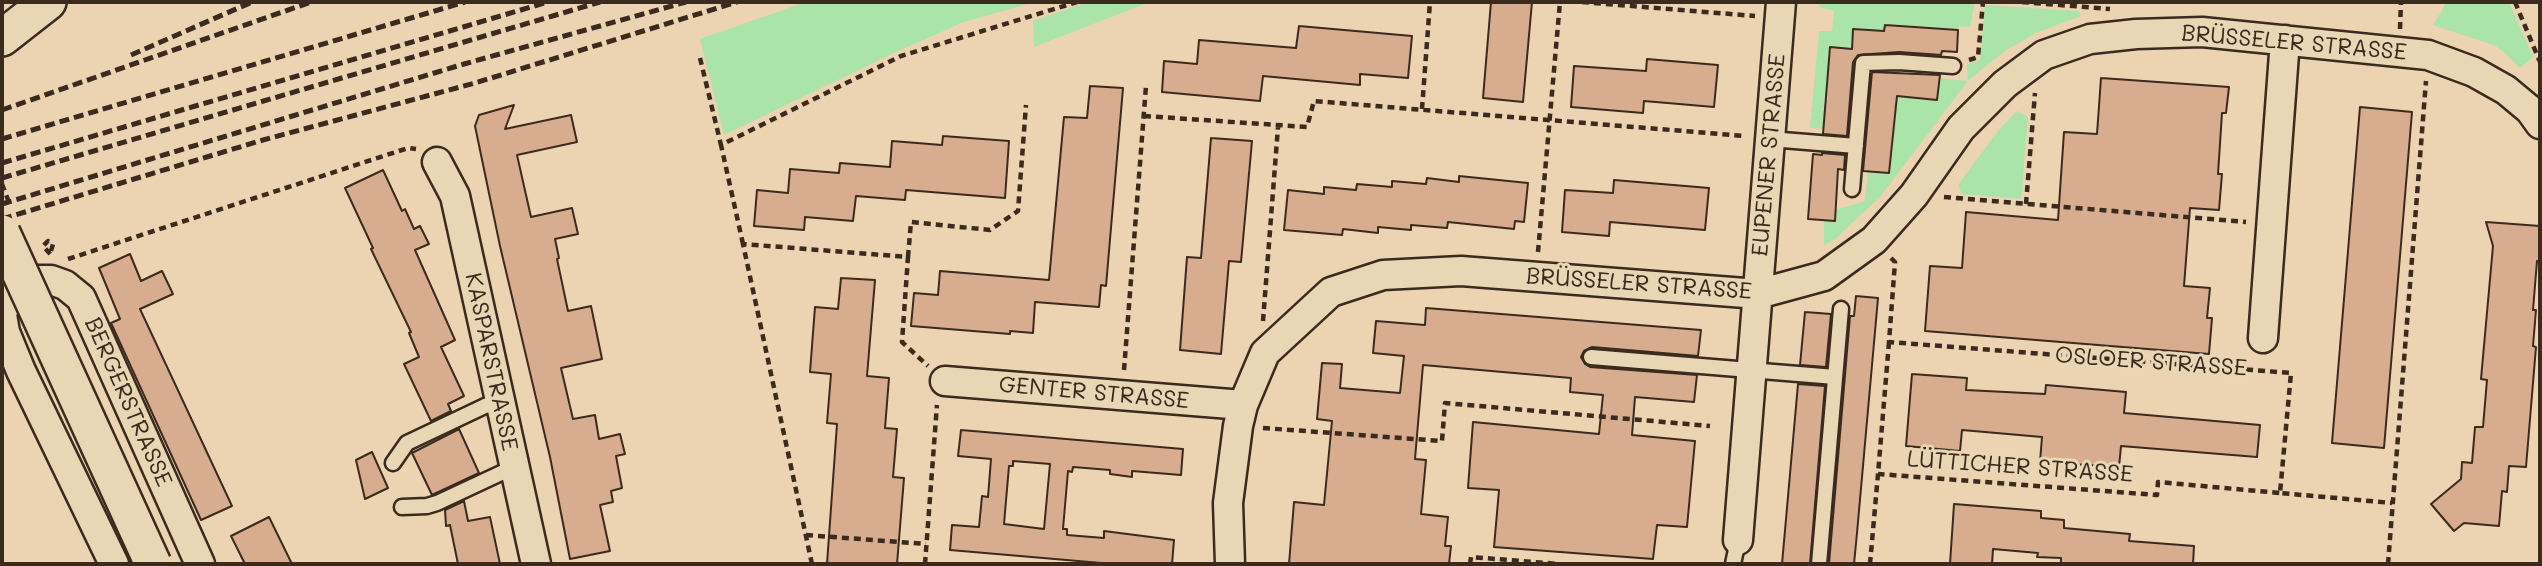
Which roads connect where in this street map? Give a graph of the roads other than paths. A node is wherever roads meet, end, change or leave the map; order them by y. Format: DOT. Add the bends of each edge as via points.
graph roads {
  1 [pos="48,2"];
  2 [pos="1781,11"];
  3 [pos="2,38"];
  4 [pos="2285,40"];
  5 [pos="1953,66"];
  6 [pos="2540,124"];
  7 [pos="1770,139"];
  8 [pos="1856,146"];
  9 [pos="437,162"];
  10 [pos="1852,189"];
  11 [pos="2,233"];
  12 [pos="1758,294"];
  13 [pos="1841,309"];
  14 [pos="2,314"];
  15 [pos="2263,338"];
  16 [pos="1591,357"];
  17 [pos="1752,370"];
  18 [pos="11,374"];
  19 [pos="1835,377"];
  20 [pos="945,381"];
  21 [pos="500,401"];
  22 [pos="1241,416"];
  23 [pos="393,463"];
  24 [pos="514,467"];
  25 [pos="402,507"];
  26 [pos="1736,552"];
  27 [pos="114,564"];
  28 [pos="153,564"];
  29 [pos="200,564"];
  30 [pos="536,564"];
  31 [pos="1230,564"];
  32 [pos="1819,564"];
  1 -- 3 [label="street"];
  2 -- 7 [label="street, EUPENER STRASSE"];
  4 -- 6 [label="street, BRÜSSELER STRASSE" via="2428,55 2506,90"];
  4 -- 12 [label="street, BRÜSSELER STRASSE" via="2202,32 2136,33 2090,39 2044,55 2005,84 1961,128 1874,240 1824,276"];
  4 -- 15 [label="street, OSLOER STRASSE"];
  5 -- 8 [label="lane" via="1863,63"];
  7 -- 8 [label="lane"];
  7 -- 12 [label="street, EUPENER STRASSE"];
  8 -- 10 [label="lane"];
  9 -- 21 [label="street, KASPARSTRASSE" via="454,196"];
  11 -- 28 [label="street, BERGERSTRASSE, bridge"];
  12 -- 17 [label="street, EUPENER STRASSE"];
  12 -- 22 [label="street, BRÜSSELER STRASSE" via="1461,271 1383,275 1331,292 1265,353"];
  13 -- 19 [label="lane"];
  14 -- 18 [label="street, BERGERSTRASSE"];
  14 -- 29 [label="street, BERGERSTRASSE" via="7,299 37,281 65,285 81,298"];
  16 -- 17 [label="lane"];
  17 -- 19 [label="lane"];
  17 -- 26 [label="street, EUPENER STRASSE"];
  18 -- 27 [label="street, BERGERSTRASSE"];
  19 -- 32 [label="lane"];
  20 -- 22 [label="street, GENTER STRASSE" via="1122,395"];
  21 -- 23 [label="lane" via="407,443"];
  21 -- 24 [label="street, KASPARSTRASSE"];
  22 -- 31 [label="street, BRÜSSELER STRASSE" via="1228,503"];
  24 -- 25 [label="lane" via="437,503"];
  24 -- 30 [label="street, KASPARSTRASSE"];
}
